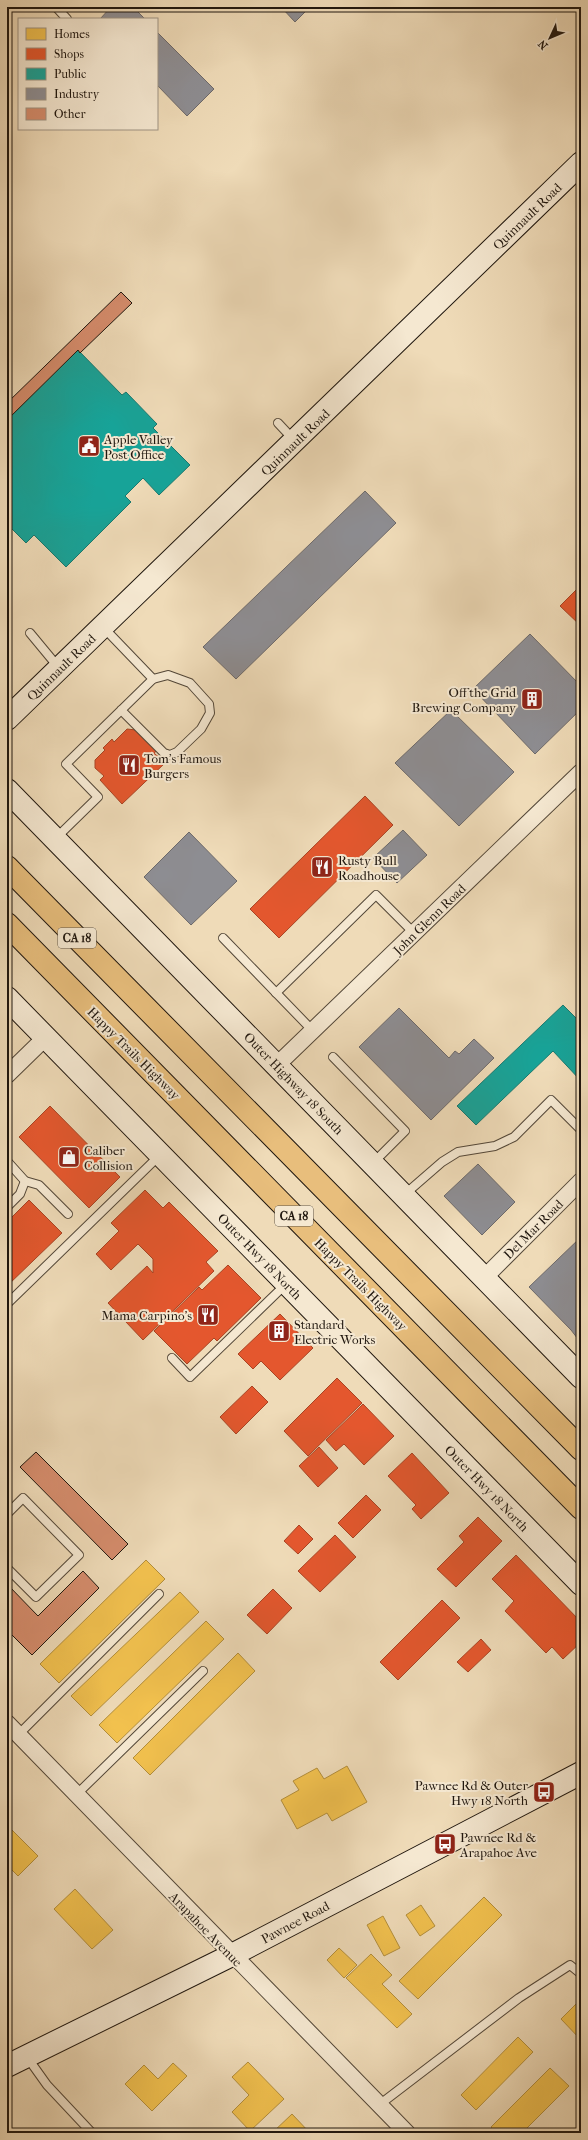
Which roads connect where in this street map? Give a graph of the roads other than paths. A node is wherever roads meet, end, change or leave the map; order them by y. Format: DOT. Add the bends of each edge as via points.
graph roads {
  1 [pos="56,7"];
  2 [pos="66,18"];
  3 [pos="581,163"];
  4 [pos="278,423"];
  5 [pos="295,441"];
  6 [pos="103,627"];
  7 [pos="30,633"];
  8 [pos="60,669"];
  9 [pos="153,679"];
  10 [pos="121,710"];
  11 [pos="7,719"];
  12 [pos="581,772"];
  13 [pos="7,790"];
  14 [pos="55,839"];
  15 [pos="7,867"];
  16 [pos="7,924"];
  17 [pos="414,933"];
  18 [pos="223,938"];
  19 [pos="276,993"];
  20 [pos="7,998"];
  21 [pos="313,1031"];
  22 [pos="46,1037"];
  23 [pos="333,1057"];
  24 [pos="277,1065"];
  25 [pos="10,1067"];
  26 [pos="581,1130"];
  27 [pos="161,1155"];
  28 [pos="7,1161"];
  29 [pos="372,1163"];
  30 [pos="25,1180"];
  31 [pos="581,1181"];
  32 [pos="404,1195"];
  33 [pos="7,1207"];
  34 [pos="68,1214"];
  35 [pos="484,1278"];
  36 [pos="287,1284"];
  37 [pos="7,1304"];
  38 [pos="172,1358"];
  39 [pos="581,1376"];
  40 [pos="581,1449"];
  41 [pos="581,1508"];
  42 [pos="7,1514"];
  43 [pos="7,1568"];
  44 [pos="581,1584"];
  45 [pos="159,1594"];
  46 [pos="203,1671"];
  47 [pos="7,1723"];
  48 [pos="18,1735"];
  49 [pos="581,1773"];
  50 [pos="76,1795"];
  51 [pos="232,1955"];
  52 [pos="581,1974"];
  53 [pos="26,2057"];
  54 [pos="7,2066"];
  55 [pos="379,2105"];
  56 [pos="92,2133"];
  57 [pos="407,2133"];
  1 -- 2 [label="lane"];
  3 -- 5 [label="street, Quinnault Road"];
  4 -- 5 [label="lane"];
  5 -- 6 [label="street, Quinnault Road"];
  6 -- 8 [label="street, Quinnault Road"];
  6 -- 9 [label="lane"];
  7 -- 8 [label="lane"];
  8 -- 11 [label="street, Quinnault Road"];
  9 -- 10 [label="lane"];
  9 -- 10 [label="lane" via="168,675 190,683 195,688 209,704 210,713 201,729 177,752 170,755 164,753"];
  10 -- 14 [label="lane" via="66,764 98,797"];
  12 -- 17 [label="street, John Glenn Road"];
  13 -- 14 [label="street, Outer Highway 18 South"];
  14 -- 24 [label="street, Outer Highway 18 South"];
  15 -- 40 [label="main road, CA 18"];
  16 -- 41 [label="main road, Happy Trails Highway / CA 18"];
  17 -- 19 [label="lane" via="376,895"];
  17 -- 21 [label="street, John Glenn Road"];
  18 -- 19 [label="lane"];
  19 -- 21 [label="lane"];
  20 -- 22 [label="street, Outer Hwy 18 North"];
  21 -- 24 [label="street, John Glenn Road"];
  22 -- 25 [label="street"];
  22 -- 27 [label="street, Outer Hwy 18 North"];
  23 -- 29 [label="lane" via="405,1131"];
  24 -- 29 [label="street, Outer Highway 18 South"];
  26 -- 32 [label="lane" via="551,1100 514,1137 495,1146 458,1152 442,1162"];
  27 -- 36 [label="street, Outer Hwy 18 North"];
  27 -- 37 [label="lane"];
  28 -- 30 [label="lane"];
  29 -- 32 [label="street, Outer Highway 18 South"];
  30 -- 33 [label="lane" via="20,1194"];
  30 -- 34 [label="lane" via="39,1185"];
  31 -- 35 [label="street, Del Mar Road"];
  32 -- 35 [label="street, Outer Highway 18 South"];
  35 -- 39 [label="street, Outer Highway 18 South"];
  36 -- 38 [label="lane" via="190,1377"];
  36 -- 44 [label="street, Outer Hwy 18 North"];
  42 -- 43 [label="lane" via="23,1498 79,1555 36,1597"];
  45 -- 48 [label="lane"];
  46 -- 50 [label="lane"];
  47 -- 48 [label="street, Arapahoe Avenue"];
  48 -- 50 [label="street, Arapahoe Avenue"];
  49 -- 51 [label="street, Pawnee Road"];
  50 -- 51 [label="street, Arapahoe Avenue"];
  51 -- 53 [label="street, Pawnee Road"];
  51 -- 55 [label="street, Arapahoe Avenue"];
  52 -- 55 [label="lane" via="570,1964 519,1998"];
  53 -- 54 [label="street, Pawnee Road"];
  53 -- 56 [label="lane" via="47,2085"];
  55 -- 57 [label="street, Arapahoe Avenue"];
}
